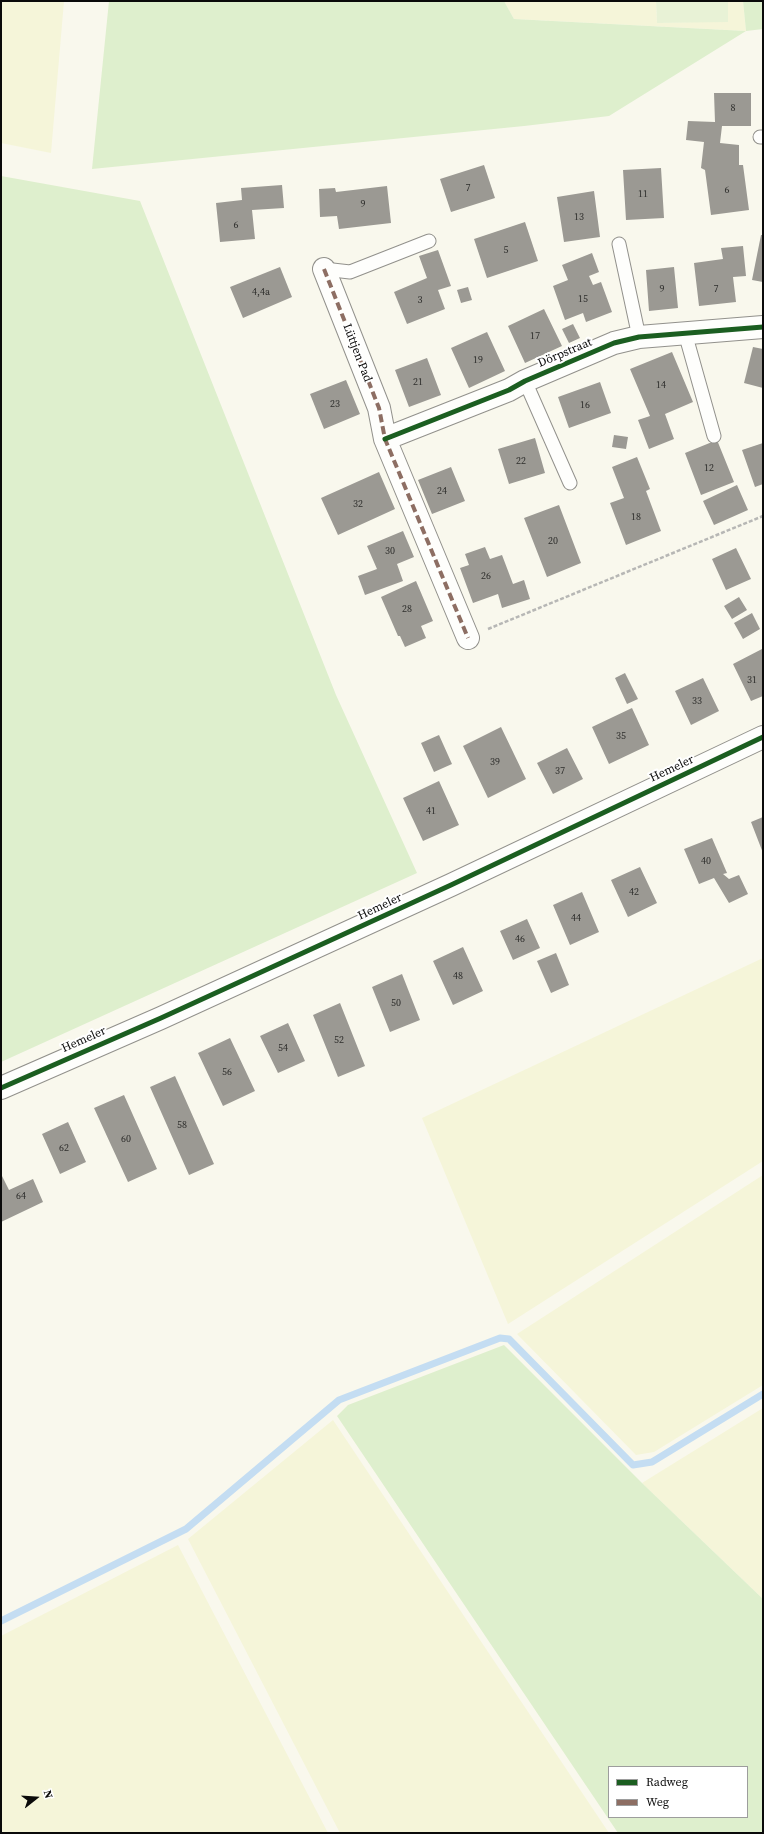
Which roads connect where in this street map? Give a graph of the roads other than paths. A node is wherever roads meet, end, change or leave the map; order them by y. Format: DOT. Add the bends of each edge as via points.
graph roads {
  1 [pos="429,241"];
  2 [pos="619,244"];
  3 [pos="324,269"];
  4 [pos="763,327"];
  5 [pos="685,333"];
  6 [pos="639,337"];
  7 [pos="525,381"];
  8 [pos="714,436"];
  9 [pos="384,439"];
  10 [pos="570,483"];
  11 [pos="468,638"];
  12 [pos="763,737"];
  13 [pos="1,1088"];
  1 -- 3 [label="lane" via="350,272"];
  2 -- 6 [label="lane"];
  3 -- 9 [label="street, Lüttjen Pad" via="379,408"];
  4 -- 5 [label="street, Dörpstraat"];
  5 -- 6 [label="street, Dörpstraat"];
  5 -- 8 [label="lane"];
  6 -- 7 [label="street, Dörpstraat" via="614,343"];
  7 -- 9 [label="street, Dörpstraat" via="509,390"];
  7 -- 10 [label="lane"];
  9 -- 11 [label="street"];
  12 -- 13 [label="street, Hemeler" via="436,892"];
}
